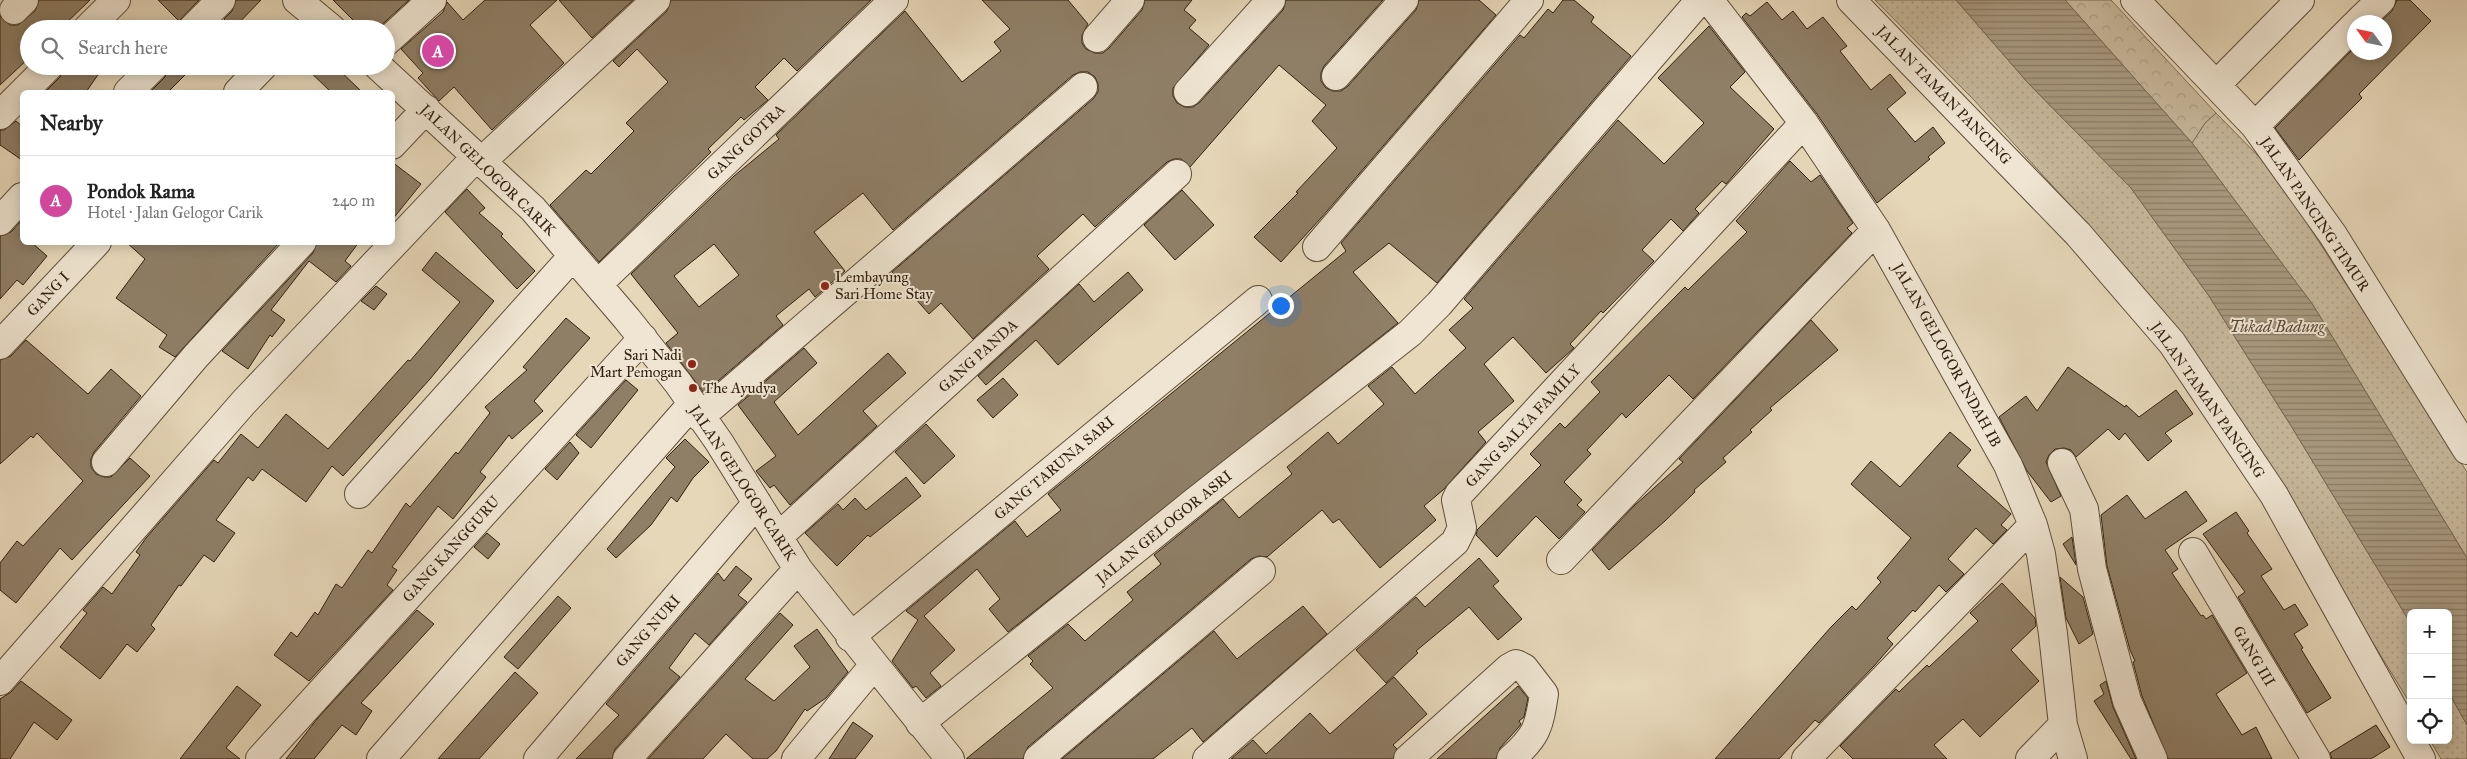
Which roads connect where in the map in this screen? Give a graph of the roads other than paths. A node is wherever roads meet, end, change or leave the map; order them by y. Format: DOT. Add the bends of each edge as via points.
graph roads {
  1 [pos="116,0"];
  2 [pos="221,0"];
  3 [pos="432,0"];
  4 [pos="656,0"];
  5 [pos="894,0"];
  6 [pos="1130,0"];
  7 [pos="1271,0"];
  8 [pos="1404,0"];
  9 [pos="1529,0"];
  10 [pos="1700,0"];
  11 [pos="1709,0"];
  12 [pos="1851,0"];
  13 [pos="2135,0"];
  14 [pos="2300,0"];
  15 [pos="2381,0"];
  16 [pos="2365,15"];
  17 [pos="96,20"];
  18 [pos="201,20"];
  19 [pos="2347,33"];
  20 [pos="395,34"];
  21 [pos="1097,38"];
  22 [pos="40,75"];
  23 [pos="145,75"];
  24 [pos="254,75"];
  25 [pos="388,75"];
  26 [pos="1336,76"];
  27 [pos="2216,85"];
  28 [pos="1083,87"];
  29 [pos="24,90"];
  30 [pos="130,90"];
  31 [pos="240,90"];
  32 [pos="1188,92"];
  33 [pos="20,94"];
  34 [pos="426,109"];
  35 [pos="0,114"];
  36 [pos="1804,123"];
  37 [pos="2255,126"];
  38 [pos="395,142"];
  39 [pos="480,158"];
  40 [pos="1177,174"];
  41 [pos="20,199"];
  42 [pos="0,221"];
  43 [pos="1876,230"];
  44 [pos="94,245"];
  45 [pos="299,245"];
  46 [pos="1317,247"];
  47 [pos="572,257"];
  48 [pos="598,284"];
  49 [pos="1258,300"];
  50 [pos="643,338"];
  51 [pos="0,345"];
  52 [pos="696,410"];
  53 [pos="2467,450"];
  54 [pos="106,462"];
  55 [pos="2062,463"];
  56 [pos="359,494"];
  57 [pos="757,503"];
  58 [pos="2033,525"];
  59 [pos="778,537"];
  60 [pos="2193,552"];
  61 [pos="1561,560"];
  62 [pos="798,569"];
  63 [pos="1261,572"];
  64 [pos="850,637"];
  65 [pos="874,665"];
  66 [pos="0,680"];
  67 [pos="920,723"];
  68 [pos="2062,725"];
  69 [pos="260,759"];
  70 [pos="381,759"];
  71 [pos="538,759"];
  72 [pos="627,759"];
  73 [pos="796,759"];
  74 [pos="950,759"];
  75 [pos="1038,759"];
  76 [pos="1207,759"];
  77 [pos="1408,759"];
  78 [pos="1511,759"];
  79 [pos="1806,759"];
  80 [pos="2030,759"];
  81 [pos="2073,759"];
  82 [pos="2153,759"];
  83 [pos="2316,759"];
  84 [pos="2421,759"];
  1 -- 17 [label="street"];
  2 -- 18 [label="street"];
  3 -- 20 [label="street"];
  4 -- 39 [label="street"];
  5 -- 48 [label="street, GANG GOTRA"];
  6 -- 21 [label="street"];
  7 -- 32 [label="street"];
  8 -- 26 [label="street"];
  9 -- 46 [label="street"];
  10 -- 67 [label="street, JALAN GELOGOR ASRI" via="1439,304 1410,333 1192,503"];
  11 -- 36 [label="street, JALAN GELOGOR INDAH IB"];
  12 -- 84 [label="street, JALAN TAMAN PANCING" via="2078,234 2172,343 2274,495"];
  13 -- 27 [label="street, JALAN PANCING TIMUR"];
  14 -- 27 [label="street"];
  15 -- 16 [label="street"];
  19 -- 37 [label="street"];
  22 -- 29 [label="street"];
  23 -- 30 [label="street"];
  24 -- 31 [label="street"];
  25 -- 34 [label="street, JALAN GELOGOR CARIK"];
  27 -- 37 [label="street, JALAN PANCING TIMUR"];
  28 -- 52 [label="street"];
  33 -- 35 [label="street"];
  34 -- 38 [label="street"];
  34 -- 39 [label="street, JALAN GELOGOR CARIK"];
  36 -- 43 [label="street, JALAN GELOGOR INDAH IB"];
  36 -- 76 [label="street, GANG SALYA FAMILY" via="1459,494 1456,500 1462,528 1455,542"];
  37 -- 53 [label="street, JALAN PANCING TIMUR" via="2333,234"];
  39 -- 47 [label="street, JALAN GELOGOR CARIK" via="533,209"];
  39 -- 66 [label="street" via="244,402"];
  40 -- 59 [label="street, GANG PANDA"];
  41 -- 42 [label="street"];
  43 -- 58 [label="street, JALAN GELOGOR INDAH IB" via="2008,465"];
  43 -- 61 [label="street"];
  44 -- 51 [label="street, GANG I"];
  45 -- 54 [label="street" via="196,356"];
  47 -- 48 [label="street, JALAN GELOGOR CARIK"];
  47 -- 56 [label="street"];
  48 -- 50 [label="street, JALAN GELOGOR CARIK"];
  49 -- 64 [label="street, GANG TARUNA SARI"];
  50 -- 52 [label="street, JALAN GELOGOR CARIK"];
  50 -- 69 [label="street, GANG KANGGURU"];
  52 -- 57 [label="street, JALAN GELOGOR CARIK"];
  52 -- 70 [label="street"];
  55 -- 82 [label="street" via="2084,509 2092,570 2127,702"];
  57 -- 59 [label="street, JALAN GELOGOR CARIK"];
  57 -- 71 [label="street, GANG NURI"];
  58 -- 68 [label="street, JALAN GELOGOR INDAH IB" via="2049,607"];
  58 -- 79 [label="street"];
  59 -- 62 [label="street, JALAN GELOGOR CARIK"];
  60 -- 83 [label="street, GANG III"];
  62 -- 64 [label="street, JALAN GELOGOR CARIK"];
  62 -- 72 [label="street"];
  63 -- 75 [label="street"];
  64 -- 65 [label="street, JALAN GELOGOR CARIK"];
  65 -- 67 [label="street, JALAN GELOGOR CARIK"];
  65 -- 73 [label="street"];
  67 -- 74 [label="street, JALAN GELOGOR CARIK"];
  68 -- 80 [label="street"];
  68 -- 81 [label="street, JALAN GELOGOR INDAH IB"];
  77 -- 78 [label="street" via="1516,664 1524,668 1544,694 1536,730 1529,744"];
}
